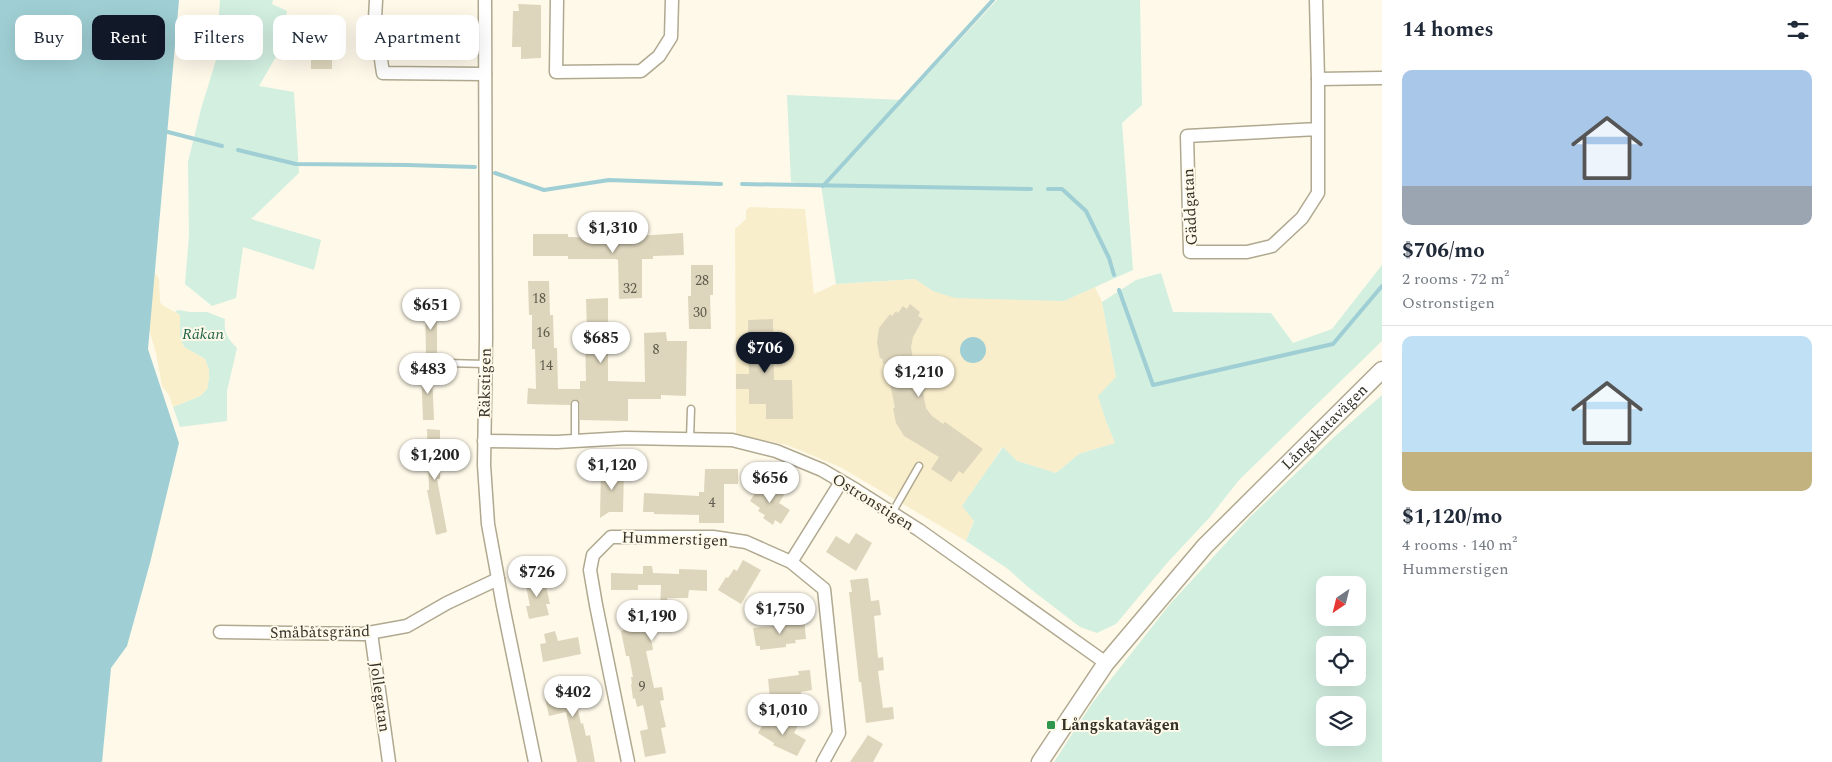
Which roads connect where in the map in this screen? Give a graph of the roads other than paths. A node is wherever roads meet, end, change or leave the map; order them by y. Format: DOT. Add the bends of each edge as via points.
graph roads {
  1 [pos="376,0"];
  2 [pos="486,0"];
  3 [pos="557,0"];
  4 [pos="672,0"];
  5 [pos="1316,0"];
  6 [pos="485,74"];
  7 [pos="1382,78"];
  8 [pos="1318,79"];
  9 [pos="1318,129"];
  10 [pos="446,363"];
  11 [pos="485,364"];
  12 [pos="1382,370"];
  13 [pos="575,404"];
  14 [pos="691,409"];
  15 [pos="690,439"];
  16 [pos="484,441"];
  17 [pos="575,441"];
  18 [pos="919,466"];
  19 [pos="841,482"];
  20 [pos="892,513"];
  21 [pos="791,562"];
  22 [pos="498,579"];
  23 [pos="220,632"];
  24 [pos="371,633"];
  25 [pos="1106,663"];
  26 [pos="389,762"];
  27 [pos="536,762"];
  28 [pos="628,762"];
  29 [pos="823,762"];
  30 [pos="1040,762"];
  1 -- 6 [label="street" via="375,18 383,74"];
  2 -- 6 [label="street, Räkstigen"];
  3 -- 4 [label="street" via="556,72 641,71 659,56 671,37"];
  5 -- 8 [label="street, Gäddgatan"];
  6 -- 11 [label="street, Räkstigen"];
  7 -- 8 [label="street"];
  8 -- 9 [label="street, Gäddgatan"];
  9 -- 9 [label="street, Gäddgatan" via="1318,193 1302,218 1272,246 1247,252 1190,252 1187,136"];
  10 -- 11 [label="lane"];
  11 -- 16 [label="street, Räkstigen"];
  12 -- 25 [label="street, Långskatavägen" via="1205,546"];
  13 -- 17 [label="lane"];
  14 -- 15 [label="lane"];
  15 -- 17 [label="street, Ostronstigen"];
  15 -- 19 [label="street, Ostronstigen" via="732,440 776,451 822,470"];
  16 -- 17 [label="street, Ostronstigen"];
  16 -- 22 [label="street, Räkstigen" via="488,524"];
  18 -- 20 [label="lane"];
  19 -- 20 [label="street, Ostronstigen"];
  19 -- 21 [label="street"];
  20 -- 25 [label="street, Ostronstigen"];
  21 -- 28 [label="street, Hummerstigen" via="746,542 713,537 611,537 593,555 590,570"];
  21 -- 29 [label="street, Hummerstigen" via="824,589 838,733"];
  22 -- 24 [label="street, Småbåtsgränd" via="407,626"];
  22 -- 27 [label="street, Räkstigen"];
  23 -- 24 [label="street, Småbåtsgränd"];
  24 -- 26 [label="street, Jollegatan"];
  25 -- 30 [label="street, Långskatavägen"];
}
